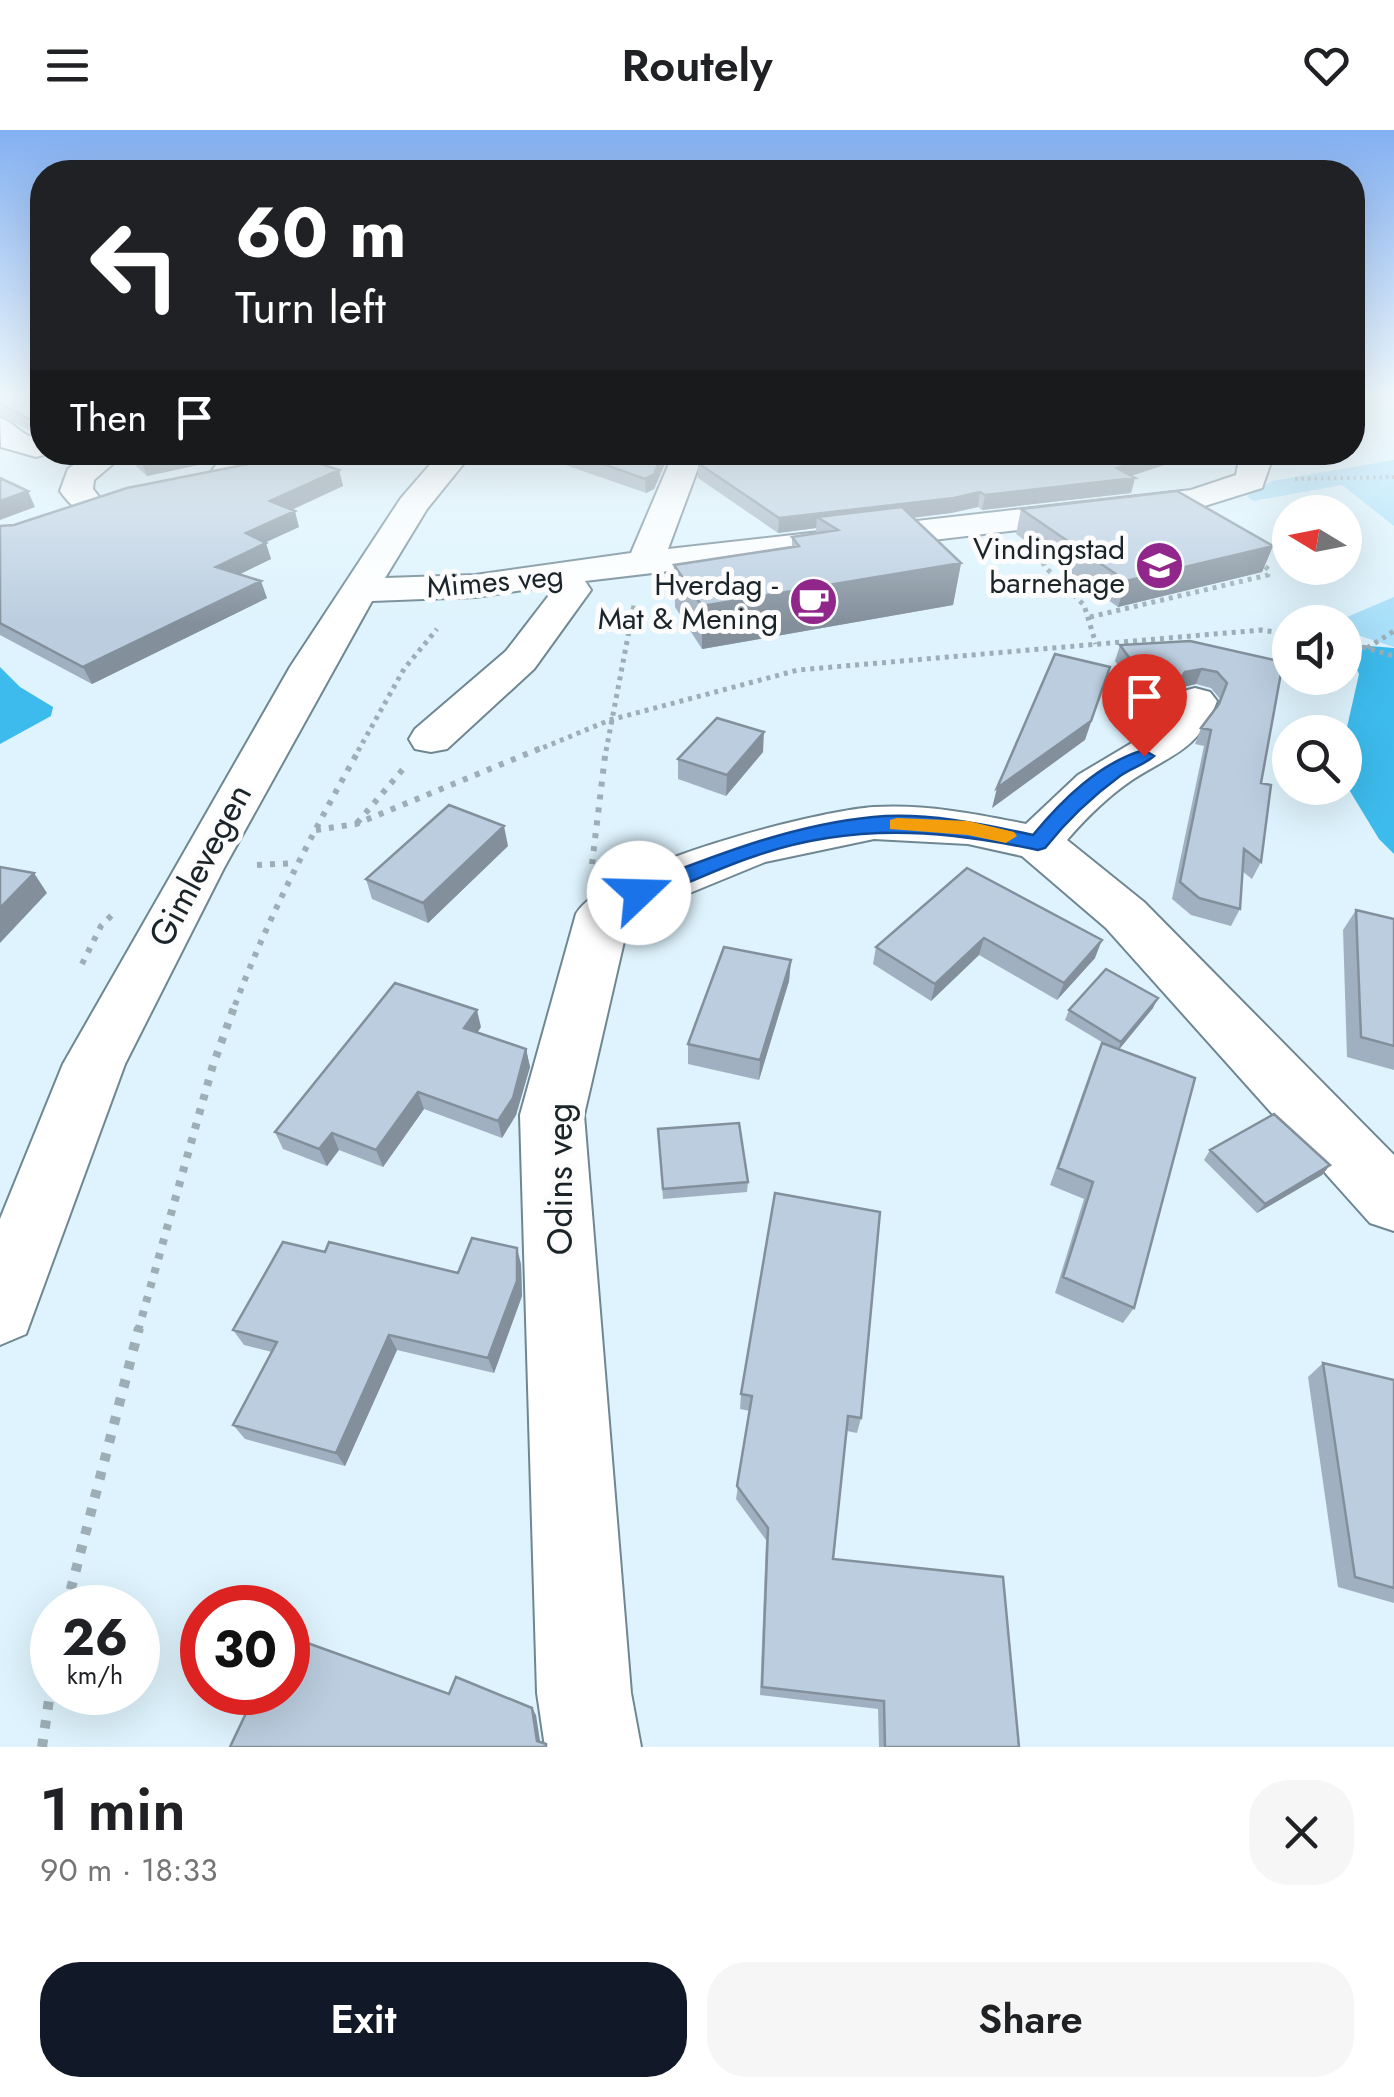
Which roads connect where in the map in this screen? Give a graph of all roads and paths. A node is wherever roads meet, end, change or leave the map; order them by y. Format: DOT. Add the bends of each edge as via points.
graph roads {
  1 [pos="84,472"];
  2 [pos="221,472"];
  3 [pos="440,472"];
  4 [pos="681,472"];
  5 [pos="1240,472"];
  6 [pos="1321,472"];
  7 [pos="203,476"];
  8 [pos="1394,478"];
  9 [pos="124,492"];
  10 [pos="87,502"];
  11 [pos="56,514"];
  12 [pos="1038,517"];
  13 [pos="1258,561"];
  14 [pos="645,562"];
  15 [pos="561,576"];
  16 [pos="475,586"];
  17 [pos="360,590"];
  18 [pos="1090,616"];
  19 [pos="1394,631"];
  20 [pos="1272,632"];
  21 [pos="1096,644"];
  22 [pos="1362,647"];
  23 [pos="1367,648"];
  24 [pos="1394,656"];
  25 [pos="1195,700"];
  26 [pos="610,720"];
  27 [pos="431,740"];
  28 [pos="356,824"];
  29 [pos="315,830"];
  30 [pos="1038,843"];
  31 [pos="603,914"];
  32 [pos="1394,1200"];
  33 [pos="0,1309"];
  34 [pos="72,1585"];
  35 [pos="47,1715"];
  36 [pos="42,1747"];
  37 [pos="593,1747"];
  1 -- 10 [label="street" via="76,490"];
  2 -- 7 [label="street"];
  3 -- 17 [label="street, Gimlevegen"];
  4 -- 14 [label="street"];
  5 -- 12 [label="street, Mimes veg" via="1196,499"];
  6 -- 8 [label="path"];
  9 -- 10 [label="street"];
  10 -- 11 [label="street"];
  12 -- 14 [label="street, Mimes veg"];
  12 -- 18 [label="path" via="1050,541 1037,556 1042,566 1080,598"];
  13 -- 18 [label="path" via="1268,576"];
  14 -- 15 [label="street, Mimes veg"];
  14 -- 26 [label="path"];
  15 -- 16 [label="street, Mimes veg"];
  15 -- 27 [label="street" via="572,590 520,660"];
  16 -- 17 [label="street, Mimes veg"];
  16 -- 29 [label="path" via="404,670"];
  17 -- 33 [label="street, Gimlevegen" via="251,771 94,1064"];
  18 -- 21 [label="path"];
  19 -- 23 [label="path"];
  20 -- 21 [label="path"];
  21 -- 26 [label="path" via="798,670"];
  22 -- 23 [label="path"];
  23 -- 24 [label="path"];
  25 -- 30 [label="street" via="1170,744 1118,768 1068,806"];
  26 -- 28 [label="path"];
  26 -- 31 [label="path" via="591,870"];
  27 -- 28 [label="path"];
  28 -- 29 [label="path"];
  29 -- 34 [label="path" via="258,944 213,1064"];
  30 -- 31 [label="street" via="968,828 874,824 753,848"];
  30 -- 32 [label="street" via="1125,915"];
  31 -- 37 [label="street, Odins veg" via="552,1115 584,1693"];
  35 -- 36 [label="path"];
}
